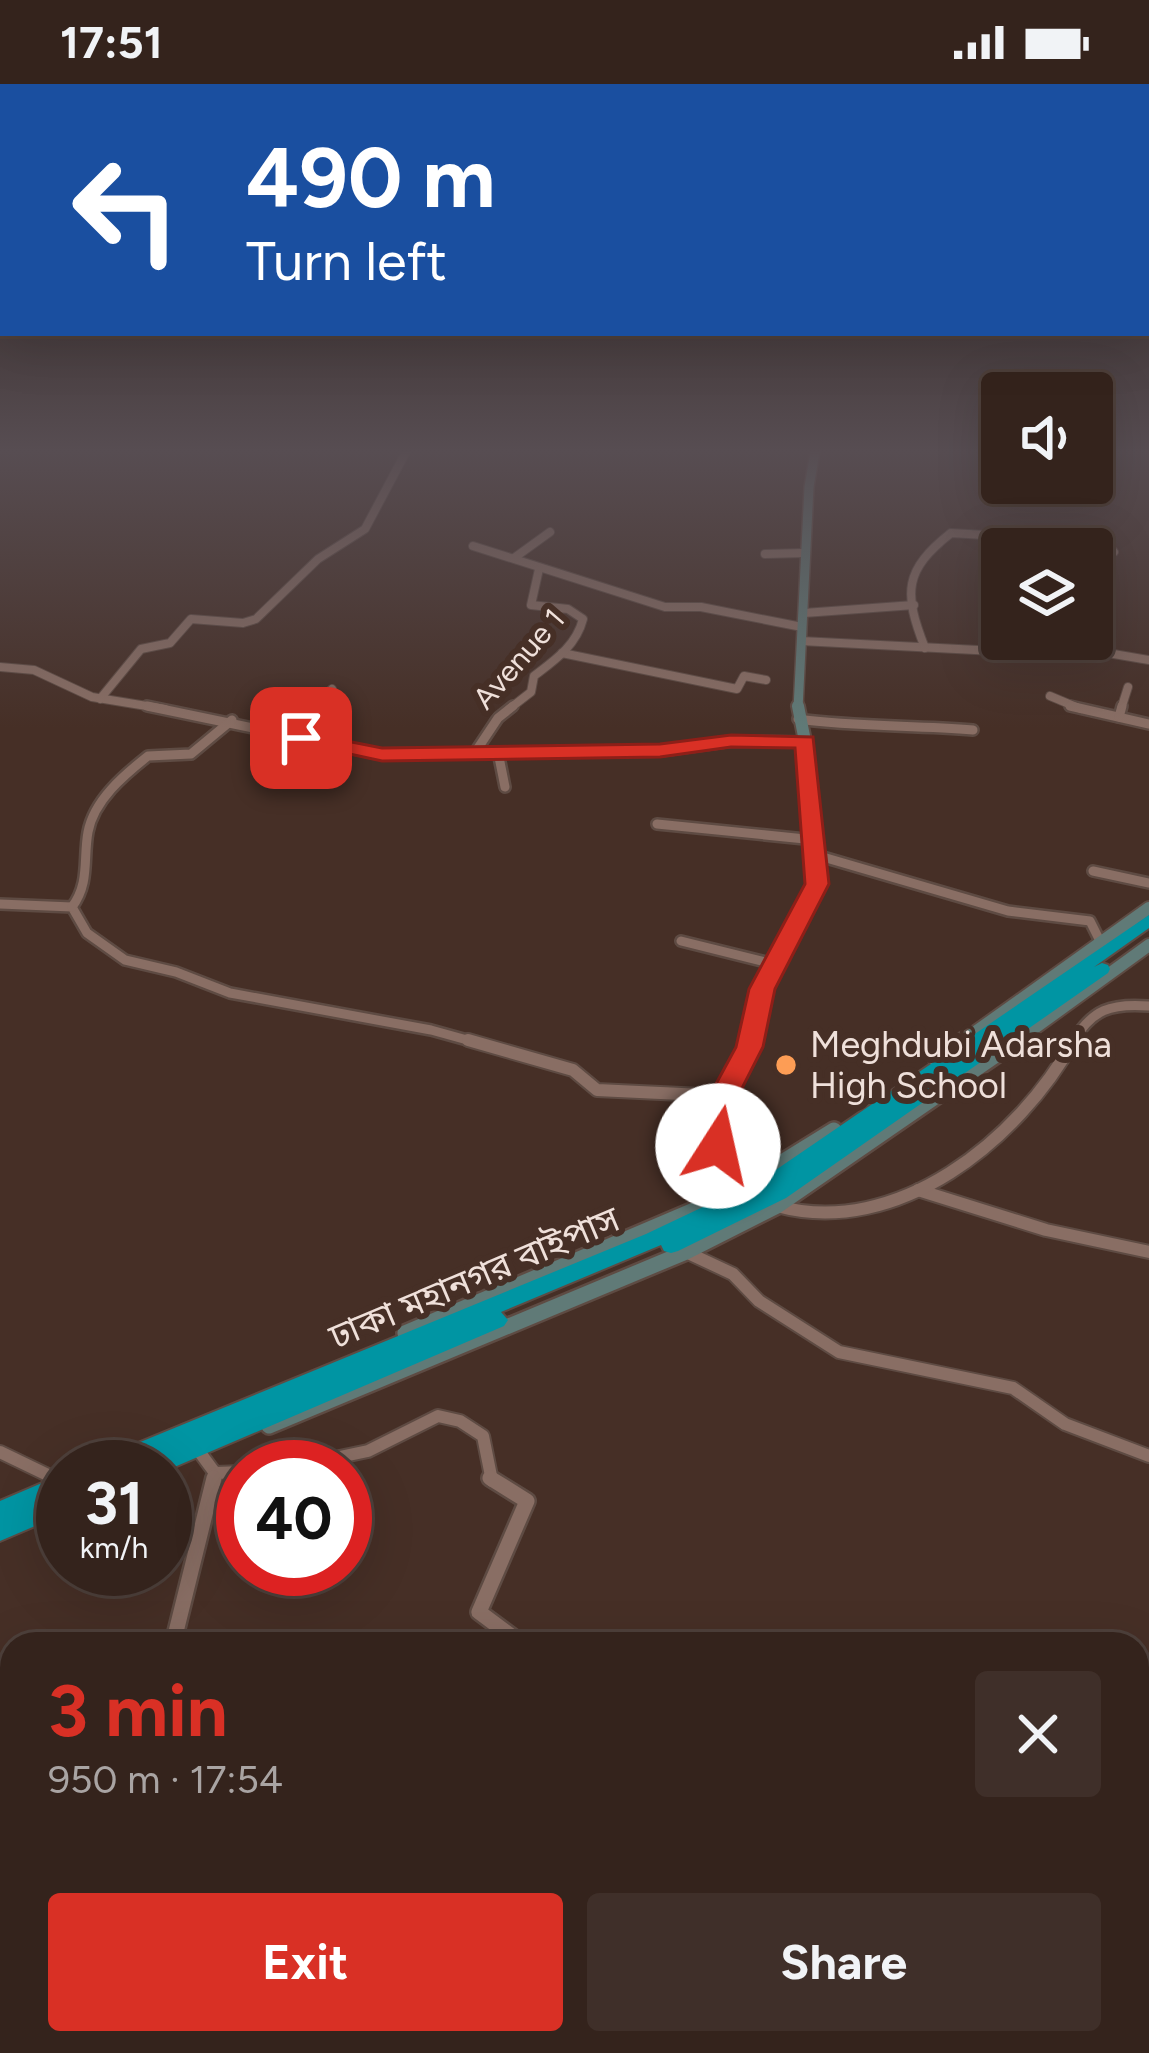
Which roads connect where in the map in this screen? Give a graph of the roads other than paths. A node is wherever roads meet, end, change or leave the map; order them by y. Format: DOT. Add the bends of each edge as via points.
graph roads {
  1 [pos="342,544"];
  2 [pos="534,544"];
  3 [pos="806,544"];
  4 [pos="940,544"];
  5 [pos="1106,544"];
  6 [pos="473,546"];
  7 [pos="1114,552"];
  8 [pos="805,553"];
  9 [pos="764,554"];
  10 [pos="514,558"];
  11 [pos="539,569"];
  12 [pos="914,605"];
  13 [pos="802,627"];
  14 [pos="925,648"];
  15 [pos="981,650"];
  16 [pos="562,653"];
  17 [pos="1113,654"];
  18 [pos="1149,660"];
  19 [pos="0,667"];
  20 [pos="766,680"];
  21 [pos="1127,687"];
  22 [pos="332,689"];
  23 [pos="1050,696"];
  24 [pos="100,699"];
  25 [pos="1119,717"];
  26 [pos="798,719"];
  27 [pos="232,720"];
  28 [pos="1149,724"];
  29 [pos="973,730"];
  30 [pos="290,734"];
  31 [pos="806,742"];
  32 [pos="476,751"];
  33 [pos="498,752"];
  34 [pos="505,787"];
  35 [pos="657,824"];
  36 [pos="815,839"];
  37 [pos="816,855"];
  38 [pos="1093,871"];
  39 [pos="1149,883"];
  40 [pos="0,904"];
  41 [pos="72,907"];
  42 [pos="1149,908"];
  43 [pos="1149,920"];
  44 [pos="1149,934"];
  45 [pos="681,941"];
  46 [pos="1101,943"];
  47 [pos="1149,945"];
  48 [pos="774,964"];
  49 [pos="1149,1006"];
  50 [pos="724,1096"];
  51 [pos="918,1190"];
  52 [pos="727,1196"];
  53 [pos="777,1206"];
  54 [pos="686,1252"];
  55 [pos="1149,1252"];
  56 [pos="149,1440"];
  57 [pos="172,1440"];
  58 [pos="192,1448"];
  59 [pos="372,1448"];
  60 [pos="0,1452"];
  61 [pos="201,1454"];
  62 [pos="1149,1456"];
  63 [pos="192,1458"];
  64 [pos="215,1473"];
  65 [pos="36,1475"];
  66 [pos="36,1496"];
  67 [pos="36,1500"];
  68 [pos="0,1502"];
  69 [pos="36,1507"];
  70 [pos="0,1512"];
  71 [pos="36,1512"];
  72 [pos="0,1530"];
  73 [pos="0,1540"];
  74 [pos="176,1632"];
  75 [pos="506,1632"];
  1 -- 24 [label="street" via="256,619 190,619 170,643 141,649"];
  2 -- 10 [label="street"];
  3 -- 8 [label="main road"];
  4 -- 12 [label="street" via="915,565"];
  5 -- 7 [label="street"];
  6 -- 10 [label="street"];
  8 -- 9 [label="street"];
  8 -- 13 [label="main road"];
  10 -- 11 [label="street"];
  11 -- 13 [label="street" via="665,607"];
  11 -- 16 [label="street, Avenue 1" via="531,605 568,609 584,621"];
  12 -- 13 [label="street"];
  12 -- 14 [label="street"];
  13 -- 14 [label="street"];
  13 -- 26 [label="main road"];
  14 -- 15 [label="street"];
  16 -- 20 [label="street" via="737,689 745,676"];
  16 -- 32 [label="street, Avenue 1"];
  17 -- 18 [label="street"];
  19 -- 24 [label="street" via="34,670"];
  21 -- 25 [label="street"];
  22 -- 30 [label="street"];
  23 -- 25 [label="street"];
  24 -- 27 [label="street"];
  25 -- 28 [label="street"];
  26 -- 29 [label="street"];
  26 -- 31 [label="main road"];
  27 -- 30 [label="street"];
  27 -- 41 [label="street" via="191,754 144,758 98,808 88,830 86,886"];
  30 -- 32 [label="street" via="378,754"];
  31 -- 33 [label="street"];
  31 -- 36 [label="main road"];
  32 -- 33 [label="street"];
  33 -- 34 [label="street"];
  35 -- 36 [label="street"];
  36 -- 37 [label="main road"];
  37 -- 46 [label="street" via="1008,911 1090,921"];
  37 -- 48 [label="main road" via="814,893"];
  38 -- 39 [label="street"];
  40 -- 41 [label="street"];
  41 -- 50 [label="street" via="87,933 125,960 230,993 431,1030 573,1070 597,1090"];
  42 -- 46 [label="main road"];
  43 -- 57 [label="highway, ঢাকা মহানগর বাইপাস" via="771,1183"];
  44 -- 58 [label="highway" via="779,1193"];
  45 -- 48 [label="street"];
  46 -- 52 [label="main road" via="868,1108"];
  47 -- 53 [label="main road"];
  48 -- 50 [label="main road" via="750,1047"];
  49 -- 51 [label="street" via="1110,1006 1089,1021 1055,1074 1017,1112"];
  50 -- 52 [label="main road" via="716,1123"];
  51 -- 53 [label="street" via="885,1205 804,1214"];
  51 -- 55 [label="street"];
  52 -- 56 [label="main road"];
  53 -- 54 [label="main road"];
  54 -- 61 [label="main road"];
  54 -- 62 [label="street" via="733,1274 839,1352 1013,1388 1065,1424"];
  59 -- 75 [label="street" via="437,1416 483,1436 490,1480 527,1501 479,1612"];
  60 -- 65 [label="street"];
  61 -- 63 [label="main road"];
  61 -- 64 [label="street"];
  64 -- 74 [label="street"];
  66 -- 68 [label="main road"];
  67 -- 70 [label="highway"];
  69 -- 72 [label="highway"];
  71 -- 73 [label="main road"];
}
